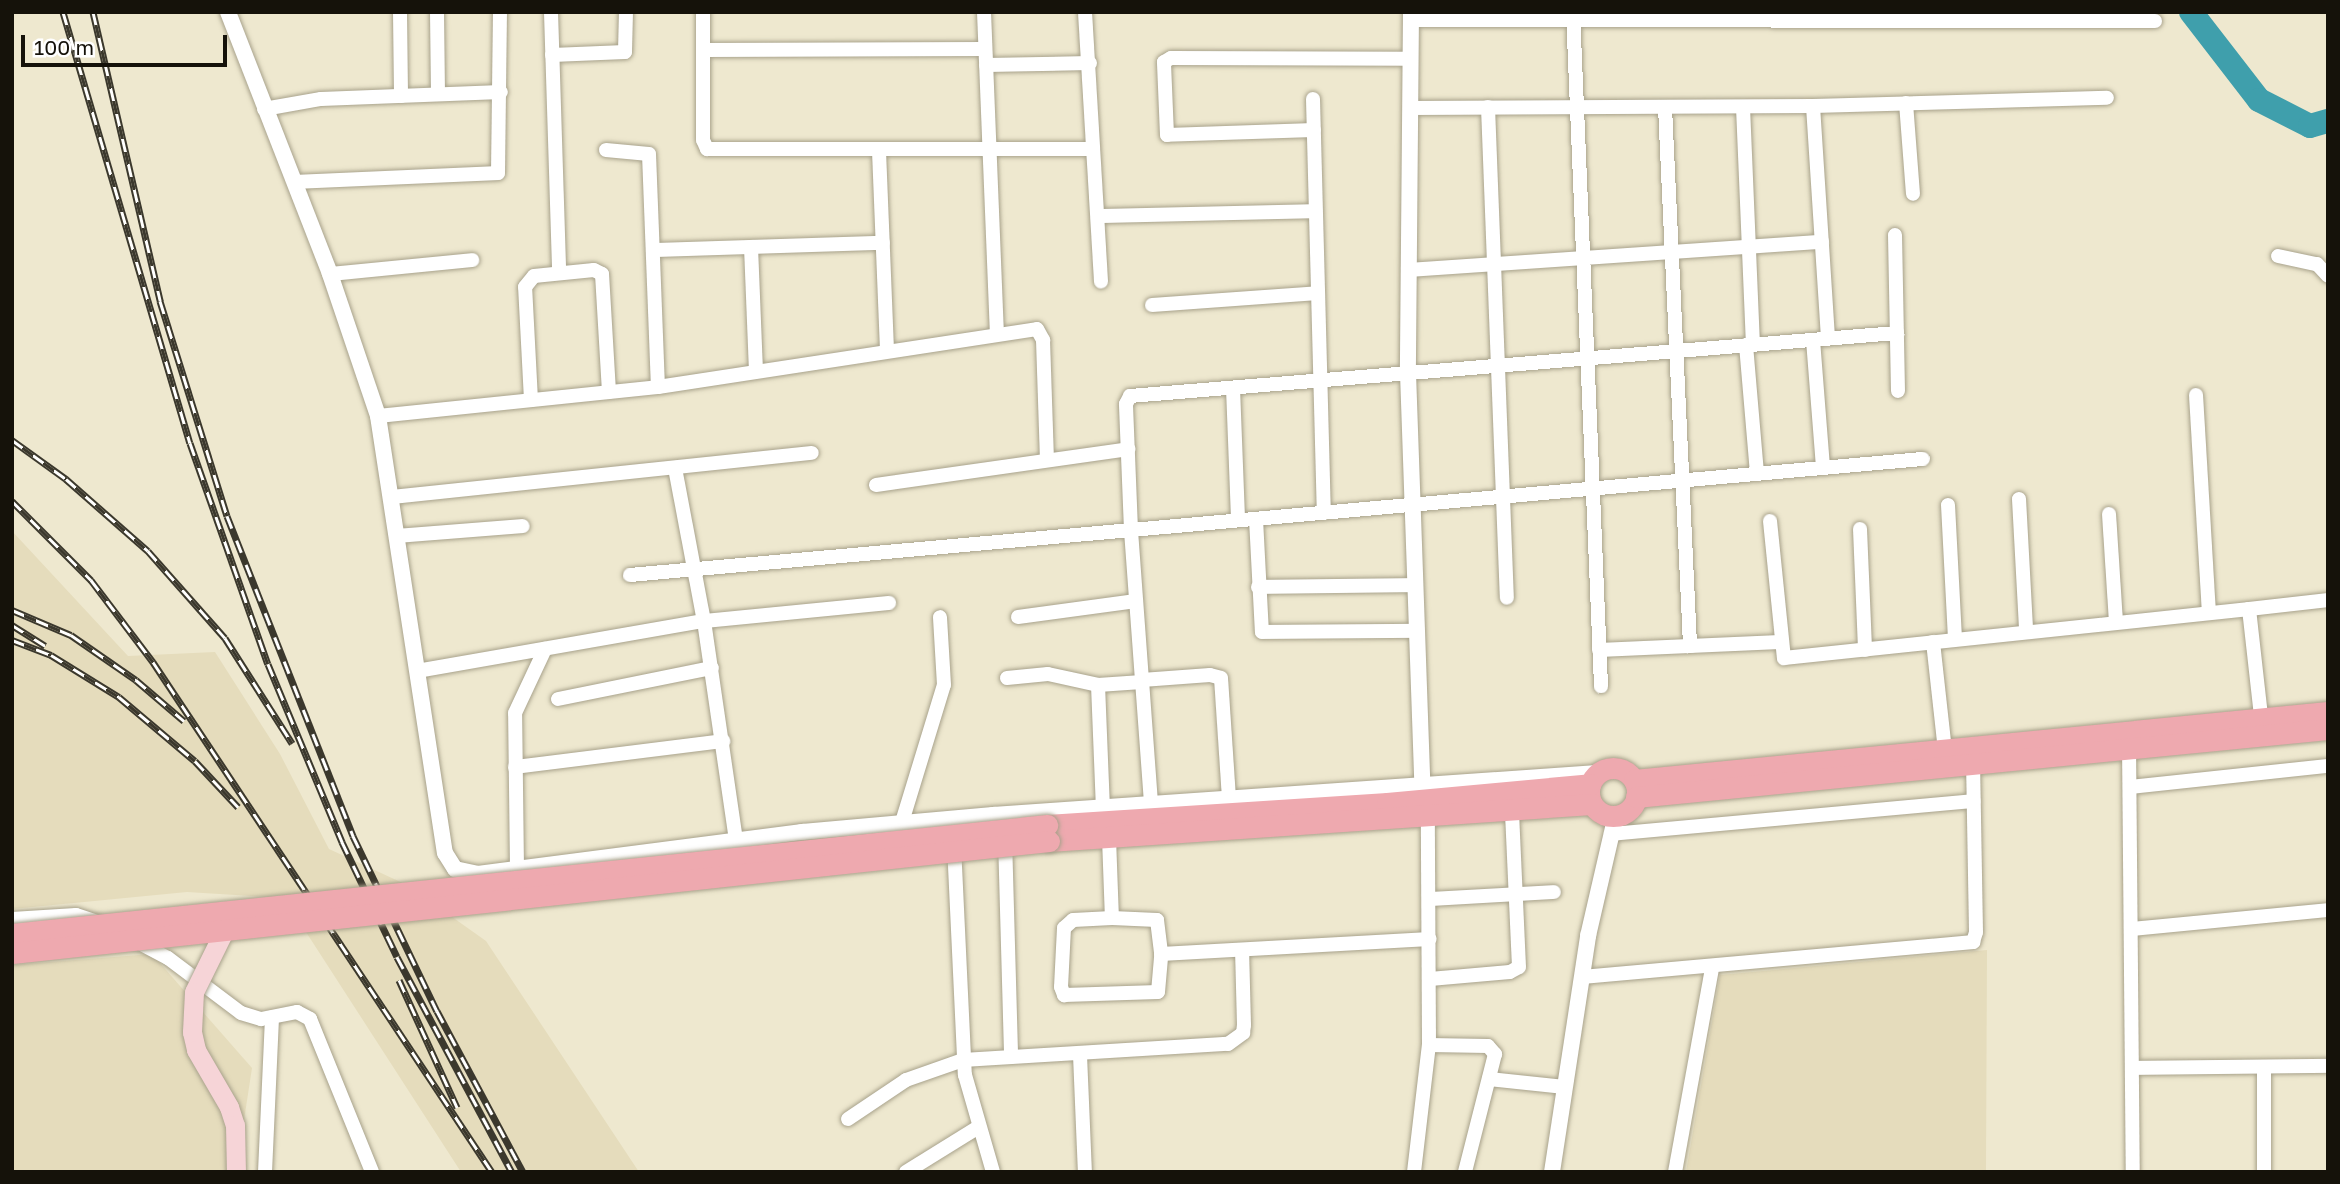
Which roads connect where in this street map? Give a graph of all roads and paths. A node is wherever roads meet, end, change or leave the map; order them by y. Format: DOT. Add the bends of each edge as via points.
graph roads {
  1 [pos="228,12"];
  2 [pos="400,12"];
  3 [pos="437,12"];
  4 [pos="500,12"];
  5 [pos="551,12"];
  6 [pos="626,12"];
  7 [pos="703,12"];
  8 [pos="984,12"];
  9 [pos="1085,12"];
  10 [pos="1573,15"];
  11 [pos="1411,16"];
  12 [pos="1753,16"];
  13 [pos="2155,21"];
  14 [pos="985,49"];
  15 [pos="703,50"];
  16 [pos="552,55"];
  17 [pos="1410,59"];
  18 [pos="1090,63"];
  19 [pos="986,65"];
  20 [pos="500,92"];
  21 [pos="438,94"];
  22 [pos="401,96"];
  23 [pos="2107,98"];
  24 [pos="1313,99"];
  25 [pos="1906,103"];
  26 [pos="1813,106"];
  27 [pos="1488,107"];
  28 [pos="1665,107"];
  29 [pos="1743,107"];
  30 [pos="1410,108"];
  31 [pos="1577,108"];
  32 [pos="264,109"];
  33 [pos="1314,130"];
  34 [pos="1093,149"];
  35 [pos="607,150"];
  36 [pos="879,151"];
  37 [pos="989,152"];
  38 [pos="295,182"];
  39 [pos="1913,194"];
  40 [pos="1315,211"];
  41 [pos="1098,216"];
  42 [pos="1895,235"];
  43 [pos="1822,242"];
  44 [pos="883,243"];
  45 [pos="751,247"];
  46 [pos="1749,247"];
  47 [pos="655,250"];
  48 [pos="1670,252"];
  49 [pos="2278,256"];
  50 [pos="1583,258"];
  51 [pos="472,260"];
  52 [pos="1495,264"];
  53 [pos="1408,270"];
  54 [pos="559,273"];
  55 [pos="330,274"];
  56 [pos="2328,276"];
  57 [pos="1101,282"];
  58 [pos="1318,293"];
  59 [pos="1152,304"];
  60 [pos="997,333"];
  61 [pos="1897,333"];
  62 [pos="1820,339"];
  63 [pos="1750,345"];
  64 [pos="887,351"];
  65 [pos="1674,352"];
  66 [pos="1587,359"];
  67 [pos="1500,366"];
  68 [pos="756,372"];
  69 [pos="1408,373"];
  70 [pos="1320,381"];
  71 [pos="658,387"];
  72 [pos="1233,388"];
  73 [pos="1898,391"];
  74 [pos="608,392"];
  75 [pos="2196,396"];
  76 [pos="531,400"];
  77 [pos="378,416"];
  78 [pos="1128,449"];
  79 [pos="812,453"];
  80 [pos="1047,458"];
  81 [pos="1923,459"];
  82 [pos="675,468"];
  83 [pos="1823,468"];
  84 [pos="1757,474"];
  85 [pos="1679,481"];
  86 [pos="876,485"];
  87 [pos="1593,488"];
  88 [pos="1504,496"];
  89 [pos="392,497"];
  90 [pos="2019,499"];
  91 [pos="1412,505"];
  92 [pos="1948,505"];
  93 [pos="1324,513"];
  94 [pos="2109,514"];
  95 [pos="1256,519"];
  96 [pos="1238,520"];
  97 [pos="1770,521"];
  98 [pos="523,526"];
  99 [pos="1860,528"];
  100 [pos="1131,530"];
  101 [pos="397,536"];
  102 [pos="696,569"];
  103 [pos="630,575"];
  104 [pos="1415,585"];
  105 [pos="1258,587"];
  106 [pos="1507,598"];
  107 [pos="2328,600"];
  108 [pos="1136,601"];
  109 [pos="889,603"];
  110 [pos="2249,609"];
  111 [pos="2208,613"];
  112 [pos="940,617"];
  113 [pos="1018,617"];
  114 [pos="704,621"];
  115 [pos="2116,621"];
  116 [pos="2026,629"];
  117 [pos="1417,631"];
  118 [pos="1955,638"];
  119 [pos="1780,642"];
  120 [pos="1933,642"];
  121 [pos="1690,646"];
  122 [pos="545,649"];
  123 [pos="1599,650"];
  124 [pos="1865,650"];
  125 [pos="712,667"];
  126 [pos="417,671"];
  127 [pos="1007,678"];
  128 [pos="1142,681"];
  129 [pos="1098,685"];
  130 [pos="1601,686"];
  131 [pos="558,699"];
  132 [pos="2328,712"];
  133 [pos="2262,727"];
  134 [pos="2328,729"];
  135 [pos="723,741"];
  136 [pos="2129,741"];
  137 [pos="1946,759"];
  138 [pos="1973,764"];
  139 [pos="2328,766"];
  140 [pos="515,767"];
  141 [pos="1594,787"];
  142 [pos="2130,787"];
  143 [pos="1635,789"];
  144 [pos="1229,798"];
  145 [pos="1425,801"];
  146 [pos="1974,801"];
  147 [pos="1151,803"];
  148 [pos="1103,807"];
  149 [pos="1512,811"];
  150 [pos="1004,814"];
  151 [pos="952,818"];
  152 [pos="902,822"];
  153 [pos="1613,825"];
  154 [pos="1048,833"];
  155 [pos="1109,838"];
  156 [pos="736,841"];
  157 [pos="517,869"];
  158 [pos="1554,892"];
  159 [pos="1517,894"];
  160 [pos="1429,899"];
  161 [pos="2328,910"];
  162 [pos="1112,918"];
  163 [pos="12,919"];
  164 [pos="2131,929"];
  165 [pos="224,931"];
  166 [pos="12,934"];
  167 [pos="1430,939"];
  168 [pos="1242,951"];
  169 [pos="12,953"];
  170 [pos="1161,954"];
  171 [pos="1712,968"];
  172 [pos="1582,977"];
  173 [pos="1430,979"];
  174 [pos="272,1017"];
  175 [pos="1429,1045"];
  176 [pos="1080,1055"];
  177 [pos="1011,1056"];
  178 [pos="963,1060"];
  179 [pos="2328,1066"];
  180 [pos="2264,1067"];
  181 [pos="2132,1068"];
  182 [pos="1489,1079"];
  183 [pos="1565,1087"];
  184 [pos="848,1119"];
  185 [pos="977,1128"];
  186 [pos="236,1172"];
  187 [pos="265,1172"];
  188 [pos="372,1172"];
  189 [pos="906,1172"];
  190 [pos="993,1172"];
  191 [pos="1085,1172"];
  192 [pos="1414,1172"];
  193 [pos="1465,1172"];
  194 [pos="1552,1172"];
  195 [pos="1675,1172"];
  196 [pos="2133,1172"];
  197 [pos="2264,1172"];
  1 -- 32 [label="street"];
  2 -- 22 [label="street"];
  3 -- 21 [label="street"];
  4 -- 20 [label="street"];
  5 -- 16 [label="street"];
  6 -- 16 [label="street" via="622,54"];
  7 -- 15 [label="street"];
  8 -- 14 [label="street"];
  9 -- 18 [label="street"];
  10 -- 11 [label="street"];
  10 -- 12 [label="street"];
  10 -- 31 [label="street"];
  11 -- 17 [label="street"];
  12 -- 13 [label="street"];
  14 -- 15 [label="street"];
  14 -- 19 [label="street"];
  15 -- 36 [label="street" via="703,139 708,149"];
  16 -- 54 [label="street"];
  17 -- 30 [label="street"];
  17 -- 33 [label="street" via="1171,58 1164,62 1167,135"];
  18 -- 19 [label="street"];
  18 -- 34 [label="street"];
  19 -- 37 [label="street"];
  20 -- 21 [label="street"];
  20 -- 38 [label="street" via="498,173"];
  21 -- 22 [label="street"];
  22 -- 32 [label="street" via="321,99"];
  23 -- 25 [label="street"];
  24 -- 33 [label="street"];
  25 -- 26 [label="street"];
  25 -- 39 [label="street"];
  26 -- 29 [label="street"];
  26 -- 43 [label="street"];
  27 -- 30 [label="street"];
  27 -- 31 [label="street"];
  27 -- 52 [label="street"];
  28 -- 29 [label="street"];
  28 -- 31 [label="street"];
  28 -- 48 [label="street"];
  29 -- 46 [label="street"];
  30 -- 53 [label="street"];
  31 -- 50 [label="street"];
  32 -- 38 [label="street"];
  33 -- 40 [label="street"];
  34 -- 37 [label="street"];
  34 -- 41 [label="street"];
  35 -- 47 [label="street" via="649,153"];
  36 -- 37 [label="street"];
  36 -- 44 [label="street"];
  37 -- 60 [label="street"];
  38 -- 55 [label="street"];
  40 -- 41 [label="street"];
  40 -- 58 [label="street"];
  41 -- 57 [label="street"];
  42 -- 61 [label="street"];
  43 -- 46 [label="street"];
  43 -- 62 [label="street"];
  44 -- 45 [label="street"];
  44 -- 64 [label="street"];
  45 -- 47 [label="street"];
  45 -- 68 [label="street"];
  46 -- 48 [label="street"];
  46 -- 63 [label="street"];
  47 -- 71 [label="street"];
  48 -- 50 [label="street"];
  48 -- 65 [label="street"];
  49 -- 56 [label="street" via="2317,264"];
  50 -- 52 [label="street"];
  50 -- 66 [label="street"];
  51 -- 55 [label="street"];
  52 -- 53 [label="street"];
  52 -- 67 [label="street"];
  53 -- 69 [label="street"];
  54 -- 74 [label="street" via="602,274"];
  54 -- 76 [label="street" via="526,281"];
  55 -- 77 [label="street"];
  58 -- 59 [label="street"];
  58 -- 70 [label="street"];
  60 -- 64 [label="street"];
  60 -- 80 [label="street" via="1031,328 1042,332"];
  61 -- 62 [label="street"];
  61 -- 73 [label="street"];
  62 -- 63 [label="street"];
  62 -- 83 [label="street"];
  63 -- 65 [label="street"];
  63 -- 84 [label="street"];
  64 -- 68 [label="street"];
  65 -- 66 [label="street"];
  65 -- 85 [label="street"];
  66 -- 67 [label="street"];
  66 -- 87 [label="street"];
  67 -- 69 [label="street"];
  67 -- 88 [label="street"];
  68 -- 71 [label="street"];
  69 -- 70 [label="street"];
  69 -- 91 [label="street"];
  70 -- 72 [label="street"];
  70 -- 93 [label="street"];
  71 -- 74 [label="street"];
  72 -- 78 [label="street" via="1130,396 1126,404"];
  72 -- 96 [label="street"];
  74 -- 76 [label="street"];
  75 -- 111 [label="street"];
  76 -- 77 [label="street"];
  77 -- 89 [label="street"];
  78 -- 80 [label="street"];
  78 -- 100 [label="street"];
  79 -- 82 [label="street"];
  80 -- 86 [label="street"];
  81 -- 83 [label="street"];
  82 -- 89 [label="street"];
  82 -- 102 [label="street"];
  83 -- 84 [label="street"];
  84 -- 85 [label="street"];
  85 -- 87 [label="street"];
  85 -- 121 [label="street"];
  87 -- 88 [label="street"];
  87 -- 123 [label="street"];
  88 -- 91 [label="street"];
  88 -- 106 [label="street"];
  89 -- 101 [label="street"];
  90 -- 116 [label="street"];
  91 -- 93 [label="street"];
  91 -- 104 [label="street"];
  92 -- 118 [label="street"];
  93 -- 95 [label="street"];
  94 -- 115 [label="street"];
  95 -- 96 [label="street"];
  95 -- 105 [label="street"];
  96 -- 100 [label="street"];
  97 -- 119 [label="street"];
  98 -- 101 [label="street"];
  99 -- 124 [label="street"];
  100 -- 102 [label="street"];
  100 -- 108 [label="street"];
  101 -- 126 [label="street"];
  102 -- 103 [label="street"];
  102 -- 114 [label="street"];
  104 -- 105 [label="street"];
  104 -- 117 [label="street"];
  105 -- 117 [label="street" via="1259,629 1266,633"];
  107 -- 110 [label="street"];
  108 -- 113 [label="street"];
  108 -- 128 [label="street"];
  109 -- 114 [label="street"];
  110 -- 111 [label="street"];
  110 -- 133 [label="street"];
  111 -- 115 [label="street"];
  112 -- 152 [label="street" via="944,685"];
  114 -- 122 [label="street"];
  114 -- 125 [label="street"];
  115 -- 116 [label="street"];
  116 -- 118 [label="street"];
  117 -- 145 [label="street"];
  118 -- 120 [label="street"];
  119 -- 121 [label="street"];
  119 -- 124 [label="street" via="1781,655 1788,659"];
  120 -- 124 [label="street"];
  120 -- 137 [label="street"];
  121 -- 123 [label="street"];
  122 -- 126 [label="street"];
  122 -- 140 [label="street" via="515,713"];
  123 -- 130 [label="street"];
  125 -- 131 [label="street"];
  125 -- 135 [label="street"];
  126 -- 157 [label="street" via="449,863 463,873"];
  127 -- 129 [label="street" via="1048,674"];
  128 -- 129 [label="street"];
  128 -- 144 [label="street" via="1221,678"];
  128 -- 147 [label="street"];
  129 -- 148 [label="street"];
  132 -- 133 [label="main road"];
  133 -- 134 [label="main road"];
  133 -- 136 [label="main road"];
  135 -- 140 [label="street"];
  135 -- 156 [label="street"];
  136 -- 137 [label="main road"];
  136 -- 138 [label="main road"];
  136 -- 142 [label="street"];
  137 -- 138 [label="main road"];
  137 -- 143 [label="main road"];
  138 -- 146 [label="street"];
  139 -- 142 [label="street"];
  140 -- 157 [label="street"];
  141 -- 143 [label="main road" via="1615,768"];
  141 -- 145 [label="main road"];
  141 -- 149 [label="main road"];
  141 -- 153 [label="main road"];
  142 -- 164 [label="street"];
  143 -- 153 [label="main road" via="1632,807"];
  144 -- 145 [label="street"];
  144 -- 147 [label="street"];
  145 -- 149 [label="main road"];
  145 -- 154 [label="main road"];
  145 -- 155 [label="main road"];
  145 -- 160 [label="street"];
  146 -- 153 [label="street"];
  146 -- 171 [label="street" via="1973,942"];
  147 -- 148 [label="street"];
  148 -- 150 [label="street"];
  149 -- 159 [label="street"];
  150 -- 151 [label="street"];
  150 -- 177 [label="street"];
  151 -- 152 [label="street"];
  151 -- 178 [label="street"];
  152 -- 156 [label="street"];
  153 -- 172 [label="street"];
  154 -- 155 [label="main road"];
  154 -- 165 [label="main road, bridge"];
  154 -- 166 [label="main road, bridge"];
  155 -- 162 [label="street"];
  156 -- 157 [label="street"];
  158 -- 159 [label="street"];
  159 -- 160 [label="street"];
  159 -- 173 [label="street" via="1520,962 1515,971"];
  160 -- 167 [label="street"];
  161 -- 164 [label="street"];
  162 -- 170 [label="street" via="1154,918 1160,925"];
  162 -- 170 [label="street" via="1073,920 1063,928 1060,987 1064,995 1158,992"];
  163 -- 174 [label="street" via="87,917 168,958 241,1013"];
  164 -- 181 [label="street"];
  165 -- 169 [label="main road, bridge"];
  165 -- 186 [label="main road, bridge" via="194,992 192,1032 196,1050 229,1107"];
  167 -- 168 [label="street"];
  167 -- 173 [label="street"];
  168 -- 170 [label="street"];
  168 -- 176 [label="street" via="1244,1025 1237,1040"];
  171 -- 172 [label="street"];
  171 -- 195 [label="street"];
  172 -- 183 [label="street"];
  173 -- 175 [label="street"];
  174 -- 187 [label="street"];
  174 -- 188 [label="street" via="297,1012 310,1019"];
  175 -- 182 [label="street" via="1494,1048"];
  175 -- 192 [label="street"];
  176 -- 177 [label="street"];
  176 -- 191 [label="street"];
  177 -- 178 [label="street"];
  178 -- 184 [label="street" via="906,1080"];
  178 -- 185 [label="street"];
  179 -- 180 [label="street"];
  180 -- 181 [label="street"];
  180 -- 197 [label="street"];
  181 -- 196 [label="street"];
  182 -- 183 [label="street"];
  182 -- 193 [label="street"];
  183 -- 194 [label="street"];
  185 -- 189 [label="street"];
  185 -- 190 [label="street"];
}
